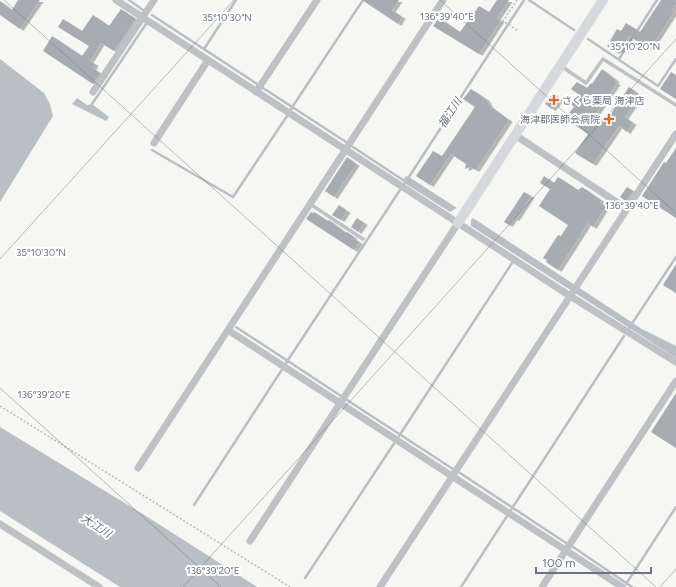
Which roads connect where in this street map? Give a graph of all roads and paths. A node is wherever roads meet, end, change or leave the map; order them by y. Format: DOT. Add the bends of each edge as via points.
graph roads {
  1 [pos="116,0"];
  2 [pos="154,0"];
  3 [pos="317,0"];
  4 [pos="443,0"];
  5 [pos="517,0"];
  6 [pos="603,0"];
  7 [pos="143,17"];
  8 [pos="517,30"];
  9 [pos="208,60"];
  10 [pos="560,66"];
  11 [pos="93,92"];
  12 [pos="256,92"];
  13 [pos="676,105"];
  14 [pos="676,134"];
  15 [pos="515,135"];
  16 [pos="154,143"];
  17 [pos="346,150"];
  18 [pos="310,204"];
  19 [pos="627,209"];
  20 [pos="458,223"];
  21 [pos="362,238"];
  22 [pos="571,295"];
  23 [pos="228,330"];
  24 [pos="676,362"];
  25 [pos="676,381"];
  26 [pos="340,402"];
  27 [pos="0,406"];
  28 [pos="138,468"];
  29 [pos="453,476"];
  30 [pos="0,524"];
  31 [pos="250,541"];
  32 [pos="566,550"];
  33 [pos="99,587"];
  34 [pos="290,587"];
  35 [pos="380,587"];
  36 [pos="542,587"];
  37 [pos="622,587"];
  1 -- 7 [label="street"];
  2 -- 7 [label="street"];
  3 -- 12 [label="street"];
  4 -- 17 [label="street"];
  5 -- 8 [label="path" via="503,21"];
  6 -- 10 [label="street"];
  7 -- 9 [label="street"];
  7 -- 11 [label="street"];
  9 -- 12 [label="street"];
  9 -- 16 [label="street"];
  10 -- 13 [label="lane" via="586,83 603,59"];
  10 -- 15 [label="street"];
  12 -- 17 [label="street"];
  14 -- 19 [label="street"];
  15 -- 19 [label="street"];
  15 -- 20 [label="street"];
  17 -- 18 [label="street"];
  17 -- 20 [label="street"];
  18 -- 21 [label="lane"];
  18 -- 23 [label="street"];
  19 -- 22 [label="street"];
  20 -- 22 [label="street"];
  20 -- 26 [label="street"];
  22 -- 24 [label="street"];
  22 -- 29 [label="street"];
  23 -- 26 [label="street"];
  23 -- 28 [label="street"];
  25 -- 32 [label="street"];
  26 -- 29 [label="street"];
  26 -- 31 [label="street"];
  27 -- 34 [label="path"];
  29 -- 32 [label="street"];
  29 -- 35 [label="street"];
  30 -- 33 [label="street"];
  32 -- 36 [label="street"];
  32 -- 37 [label="street"];
}
